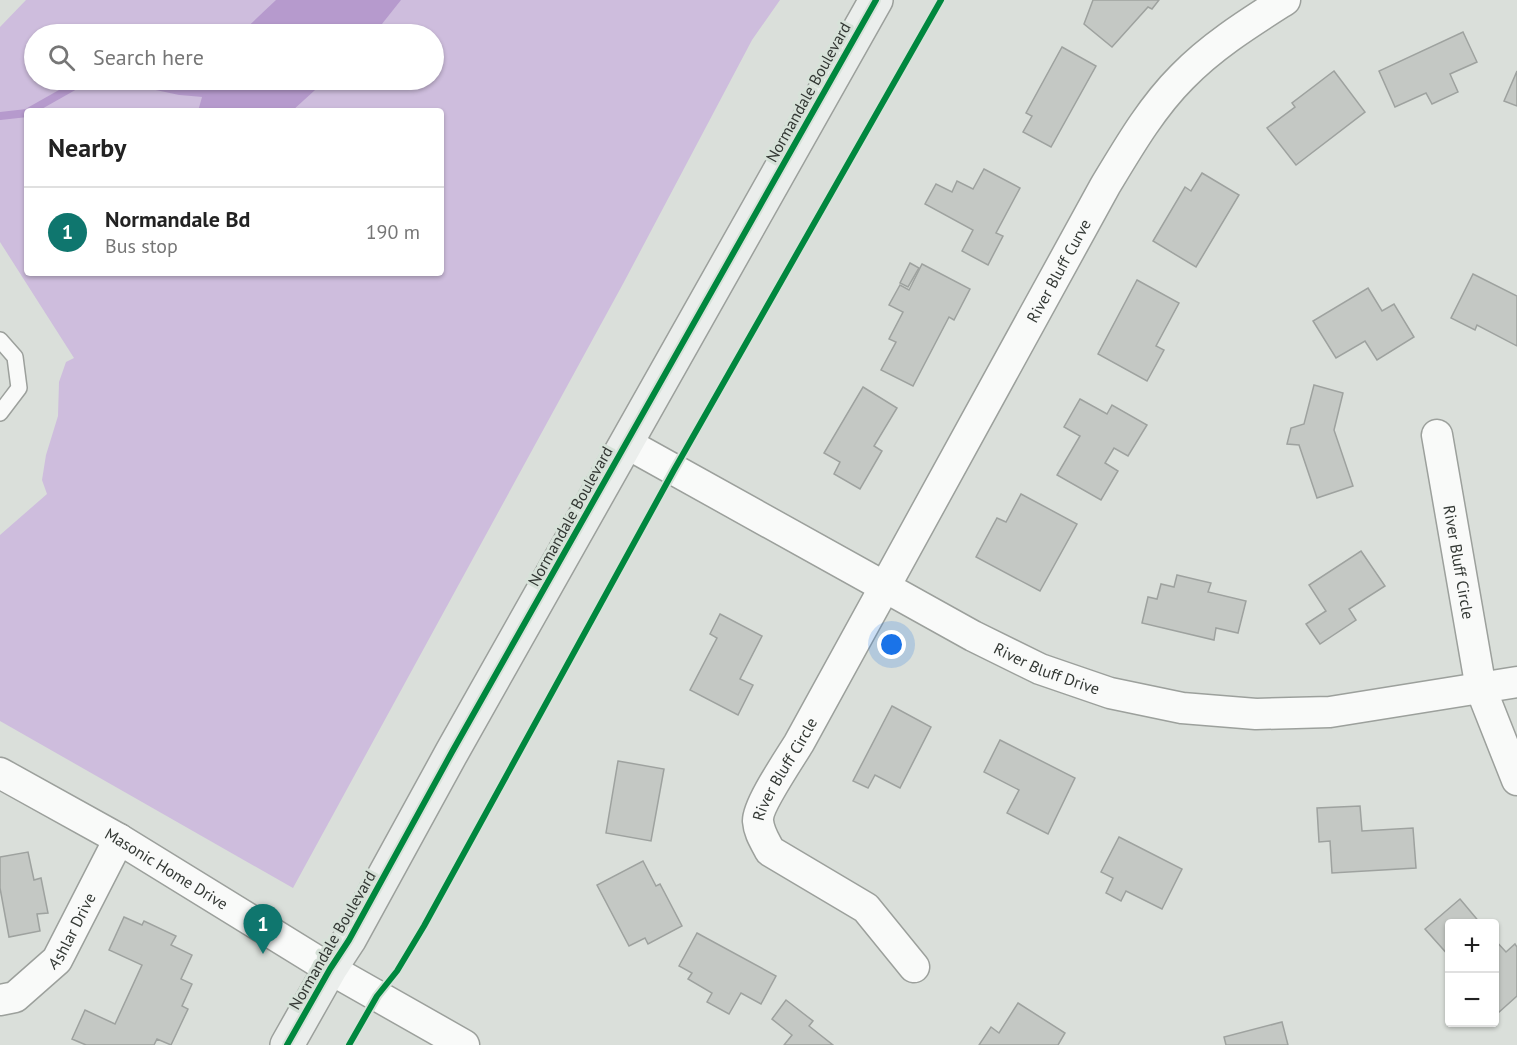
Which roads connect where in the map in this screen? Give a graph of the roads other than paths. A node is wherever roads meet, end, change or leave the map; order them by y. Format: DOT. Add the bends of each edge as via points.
graph roads {
  1 [pos="876,0"];
  2 [pos="1285,0"];
  3 [pos="0,340"];
  4 [pos="0,413"];
  5 [pos="1437,435"];
  6 [pos="626,443"];
  7 [pos="885,587"];
  8 [pos="1517,682"];
  9 [pos="1480,689"];
  10 [pos="0,773"];
  11 [pos="1517,780"];
  12 [pos="119,839"];
  13 [pos="914,967"];
  14 [pos="330,969"];
  15 [pos="0,1000"];
  16 [pos="287,1045"];
  17 [pos="464,1045"];
  1 -- 6 [label="street, Normandale Boulevard"];
  2 -- 7 [label="street, River Bluff Curve" via="1231,33 1181,77 1140,129"];
  3 -- 4 [label="lane" via="15,357 19,388"];
  5 -- 9 [label="street, River Bluff Circle"];
  6 -- 7 [label="street, River Bluff Drive"];
  6 -- 14 [label="street, Normandale Boulevard"];
  7 -- 9 [label="street, River Bluff Drive" via="1040,669 1110,693 1182,708 1256,714 1330,712"];
  7 -- 13 [label="street, River Bluff Circle" via="758,818 770,851 866,908"];
  8 -- 9 [label="street, River Bluff Drive"];
  9 -- 11 [label="street, River Bluff Circle"];
  10 -- 12 [label="street, Masonic Home Drive"];
  12 -- 14 [label="street, Masonic Home Drive"];
  12 -- 15 [label="street, Ashlar Drive" via="57,960 15,997"];
  14 -- 16 [label="street, Normandale Boulevard"];
  14 -- 17 [label="street, Masonic Home Drive"];
}
